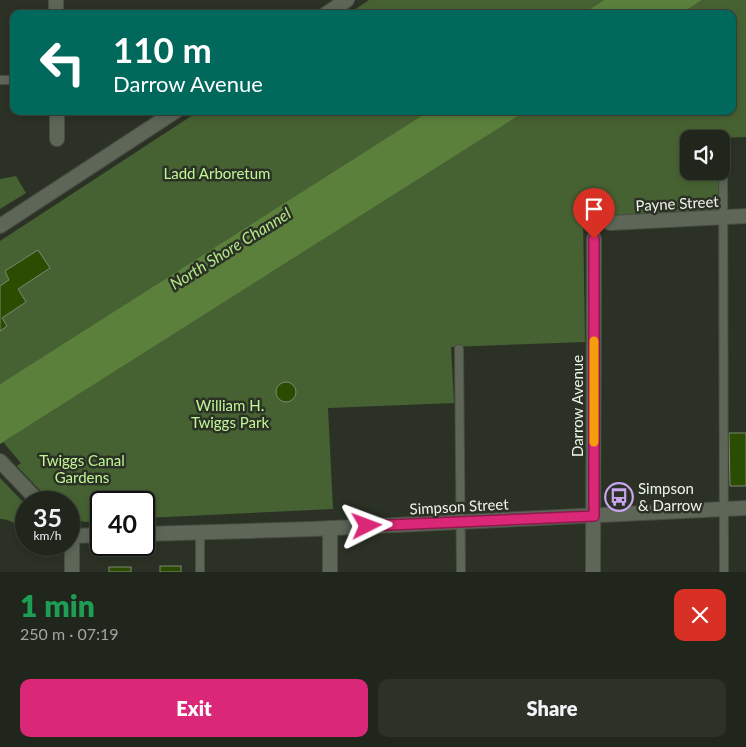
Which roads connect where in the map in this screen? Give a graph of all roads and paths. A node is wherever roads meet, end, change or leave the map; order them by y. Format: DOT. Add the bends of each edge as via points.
graph roads {
  1 [pos="347,0"];
  2 [pos="328,9"];
  3 [pos="57,115"];
  4 [pos="170,115"];
  5 [pos="57,139"];
  6 [pos="723,180"];
  7 [pos="746,216"];
  8 [pos="723,217"];
  9 [pos="610,223"];
  10 [pos="0,226"];
  11 [pos="594,239"];
  12 [pos="459,350"];
  13 [pos="5,466"];
  14 [pos="29,491"];
  15 [pos="746,508"];
  16 [pos="724,509"];
  17 [pos="594,516"];
  18 [pos="461,522"];
  19 [pos="330,528"];
  20 [pos="200,532"];
  21 [pos="155,534"];
  22 [pos="71,556"];
  23 [pos="72,572"];
  24 [pos="200,572"];
  25 [pos="330,572"];
  26 [pos="461,572"];
  27 [pos="593,572"];
  28 [pos="724,572"];
  1 -- 2 [label="street"];
  3 -- 5 [label="street"];
  4 -- 10 [label="street"];
  6 -- 8 [label="lane"];
  7 -- 8 [label="street, Payne Street"];
  8 -- 9 [label="street, Payne Street"];
  8 -- 16 [label="lane"];
  11 -- 17 [label="street, Darrow Avenue"];
  12 -- 18 [label="lane"];
  13 -- 14 [label="street"];
  15 -- 16 [label="street, Simpson Street"];
  16 -- 17 [label="street, Simpson Street"];
  16 -- 28 [label="lane"];
  17 -- 18 [label="street, Simpson Street"];
  17 -- 27 [label="street, Darrow Avenue"];
  18 -- 19 [label="street, Simpson Street"];
  18 -- 26 [label="lane"];
  19 -- 20 [label="street, Simpson Street"];
  19 -- 25 [label="street"];
  20 -- 21 [label="street, Simpson Street"];
  20 -- 24 [label="lane"];
  22 -- 23 [label="street"];
}
